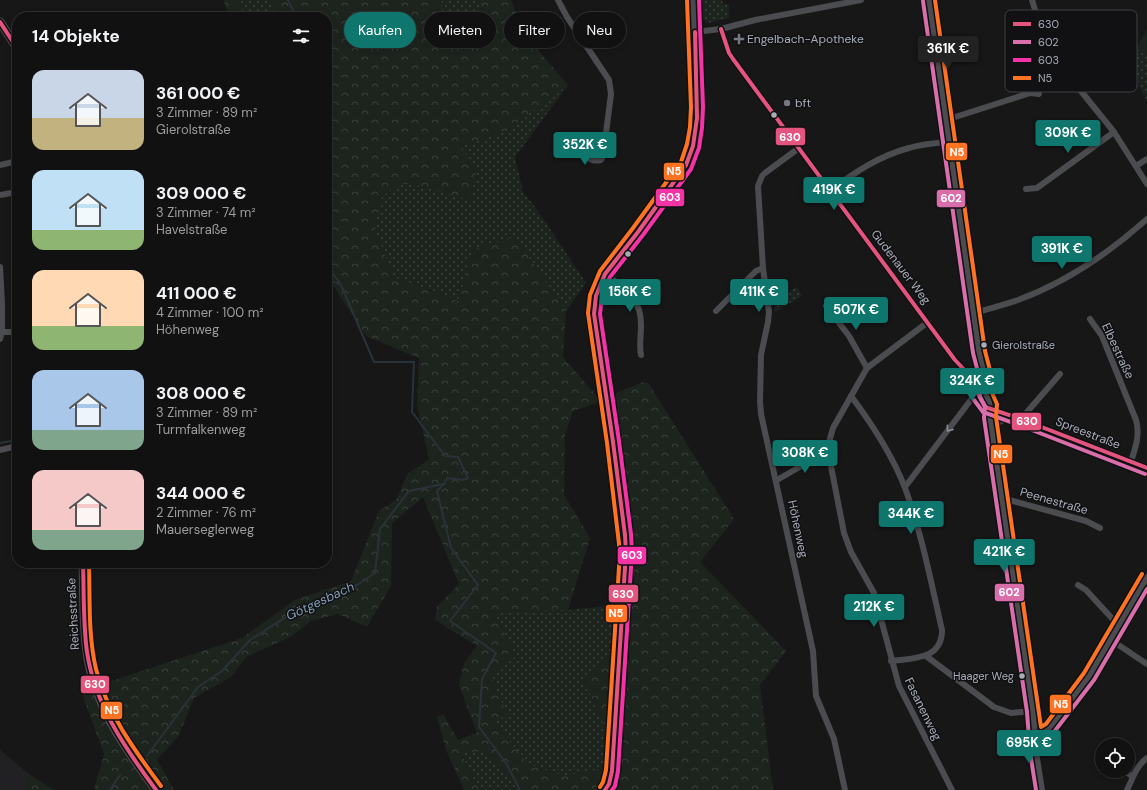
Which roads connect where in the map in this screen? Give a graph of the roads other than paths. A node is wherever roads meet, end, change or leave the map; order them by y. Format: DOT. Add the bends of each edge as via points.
graph roads {
  1 [pos="558,0"];
  2 [pos="693,0"];
  3 [pos="861,0"];
  4 [pos="929,0"];
  5 [pos="1032,0"];
  6 [pos="1035,10"];
  7 [pos="0,22"];
  8 [pos="721,29"];
  9 [pos="694,32"];
  10 [pos="12,40"];
  11 [pos="1082,92"];
  12 [pos="1040,94"];
  13 [pos="946,120"];
  14 [pos="1114,132"];
  15 [pos="949,142"];
  16 [pos="603,148"];
  17 [pos="799,148"];
  18 [pos="1147,159"];
  19 [pos="12,162"];
  20 [pos="0,165"];
  21 [pos="1136,166"];
  22 [pos="1147,184"];
  23 [pos="1026,189"];
  24 [pos="830,191"];
  25 [pos="12,193"];
  26 [pos="0,195"];
  27 [pos="1147,219"];
  28 [pos="0,267"];
  29 [pos="764,268"];
  30 [pos="605,274"];
  31 [pos="826,306"];
  32 [pos="716,311"];
  33 [pos="974,313"];
  34 [pos="1090,319"];
  35 [pos="928,322"];
  36 [pos="2,332"];
  37 [pos="12,332"];
  38 [pos="0,339"];
  39 [pos="641,355"];
  40 [pos="980,363"];
  41 [pos="868,368"];
  42 [pos="1060,374"];
  43 [pos="972,378"];
  44 [pos="978,395"];
  45 [pos="986,395"];
  46 [pos="851,396"];
  47 [pos="991,409"];
  48 [pos="1014,417"];
  49 [pos="1021,419"];
  50 [pos="992,432"];
  51 [pos="12,447"];
  52 [pos="0,450"];
  53 [pos="826,453"];
  54 [pos="1131,461"];
  55 [pos="1147,468"];
  56 [pos="777,480"];
  57 [pos="905,487"];
  58 [pos="1002,498"];
  59 [pos="1100,528"];
  60 [pos="83,568"];
  61 [pos="1147,577"];
  62 [pos="1078,585"];
  63 [pos="1119,626"];
  64 [pos="1111,640"];
  65 [pos="926,656"];
  66 [pos="892,661"];
  67 [pos="1147,664"];
  68 [pos="1033,711"];
  69 [pos="1036,737"];
  70 [pos="1147,758"];
  71 [pos="1135,772"];
  72 [pos="1131,778"];
  73 [pos="156,790"];
  74 [pos="605,790"];
  75 [pos="845,790"];
  76 [pos="952,790"];
  77 [pos="1042,790"];
  78 [pos="1127,790"];
  1 -- 16 [label="street" via="609,80 611,94"];
  2 -- 9 [label="street"];
  3 -- 8 [label="street" via="754,20"];
  4 -- 13 [label="street"];
  5 -- 6 [label="street"];
  7 -- 10 [label="street"];
  8 -- 9 [label="street"];
  8 -- 17 [label="street, Gudenauer Weg" via="729,53"];
  9 -- 30 [label="street" via="697,118 693,146 686,165"];
  11 -- 14 [label="street"];
  12 -- 13 [label="street" via="1030,93"];
  13 -- 15 [label="street"];
  14 -- 21 [label="street"];
  14 -- 23 [label="street" via="1037,188"];
  15 -- 24 [label="street" via="909,148 870,163"];
  15 -- 33 [label="street"];
  17 -- 24 [label="street, Gudenauer Weg"];
  17 -- 29 [label="street, Höhenweg" via="765,173 758,186"];
  18 -- 21 [label="street"];
  19 -- 20 [label="street"];
  21 -- 22 [label="street"];
  24 -- 35 [label="street, Gudenauer Weg"];
  25 -- 26 [label="street"];
  27 -- 33 [label="street" via="1111,250 1058,283 1017,300"];
  28 -- 36 [label="street"];
  29 -- 32 [label="street" via="756,271"];
  29 -- 56 [label="street, Höhenweg" via="769,312 761,355 760,407"];
  30 -- 39 [label="street" via="627,290 638,305 641,319"];
  30 -- 74 [label="street" via="596,296 594,314 626,552 612,771"];
  31 -- 41 [label="street" via="849,336"];
  33 -- 40 [label="street"];
  34 -- 54 [label="street, Elbestraße" via="1102,336 1136,420 1137,440"];
  35 -- 41 [label="street"];
  35 -- 43 [label="street, Gudenauer Weg" via="955,360"];
  36 -- 37 [label="street"];
  36 -- 38 [label="street"];
  40 -- 43 [label="street"];
  40 -- 45 [label="street" via="985,375"];
  41 -- 46 [label="street"];
  42 -- 49 [label="street"];
  43 -- 44 [label="street, Gudenauer Weg"];
  43 -- 45 [label="street, Gudenauer Weg"];
  44 -- 45 [label="street"];
  44 -- 47 [label="street, Gudenauer Weg" via="985,407"];
  44 -- 57 [label="street, one-way" via="973,397"];
  45 -- 47 [label="street, Gudenauer Weg"];
  46 -- 53 [label="street" via="833,428"];
  46 -- 57 [label="street" via="874,428"];
  47 -- 48 [label="street, Spreestraße"];
  47 -- 50 [label="street, Gudenauer Weg"];
  48 -- 49 [label="street, Spreestraße"];
  48 -- 50 [label="street" via="1000,421"];
  49 -- 54 [label="street, Spreestraße"];
  50 -- 58 [label="street, Gudenauer Weg"];
  51 -- 52 [label="street"];
  53 -- 56 [label="street"];
  53 -- 66 [label="street, Fasanenweg" via="830,461 844,533 851,552 874,594"];
  54 -- 55 [label="street, Spreestraße"];
  56 -- 75 [label="street, Höhenweg" via="813,651 816,696 834,739"];
  57 -- 65 [label="street" via="922,541 942,630 939,645"];
  58 -- 59 [label="street, Peenestraße" via="1086,521"];
  58 -- 68 [label="street, Gudenauer Weg"];
  60 -- 73 [label="street, Reichsstraße" via="85,637 92,679 114,729"];
  61 -- 63 [label="street"];
  62 -- 63 [label="street" via="1086,590"];
  63 -- 64 [label="street"];
  64 -- 67 [label="street"];
  64 -- 69 [label="street" via="1089,676 1050,728"];
  65 -- 66 [label="street"];
  65 -- 68 [label="street" via="994,707 1011,713"];
  66 -- 76 [label="street, Fasanenweg" via="899,686"];
  68 -- 69 [label="street, Gudenauer Weg"];
  69 -- 77 [label="street, Gudenauer Weg"];
  70 -- 71 [label="street"];
  72 -- 78 [label="street"];
}
